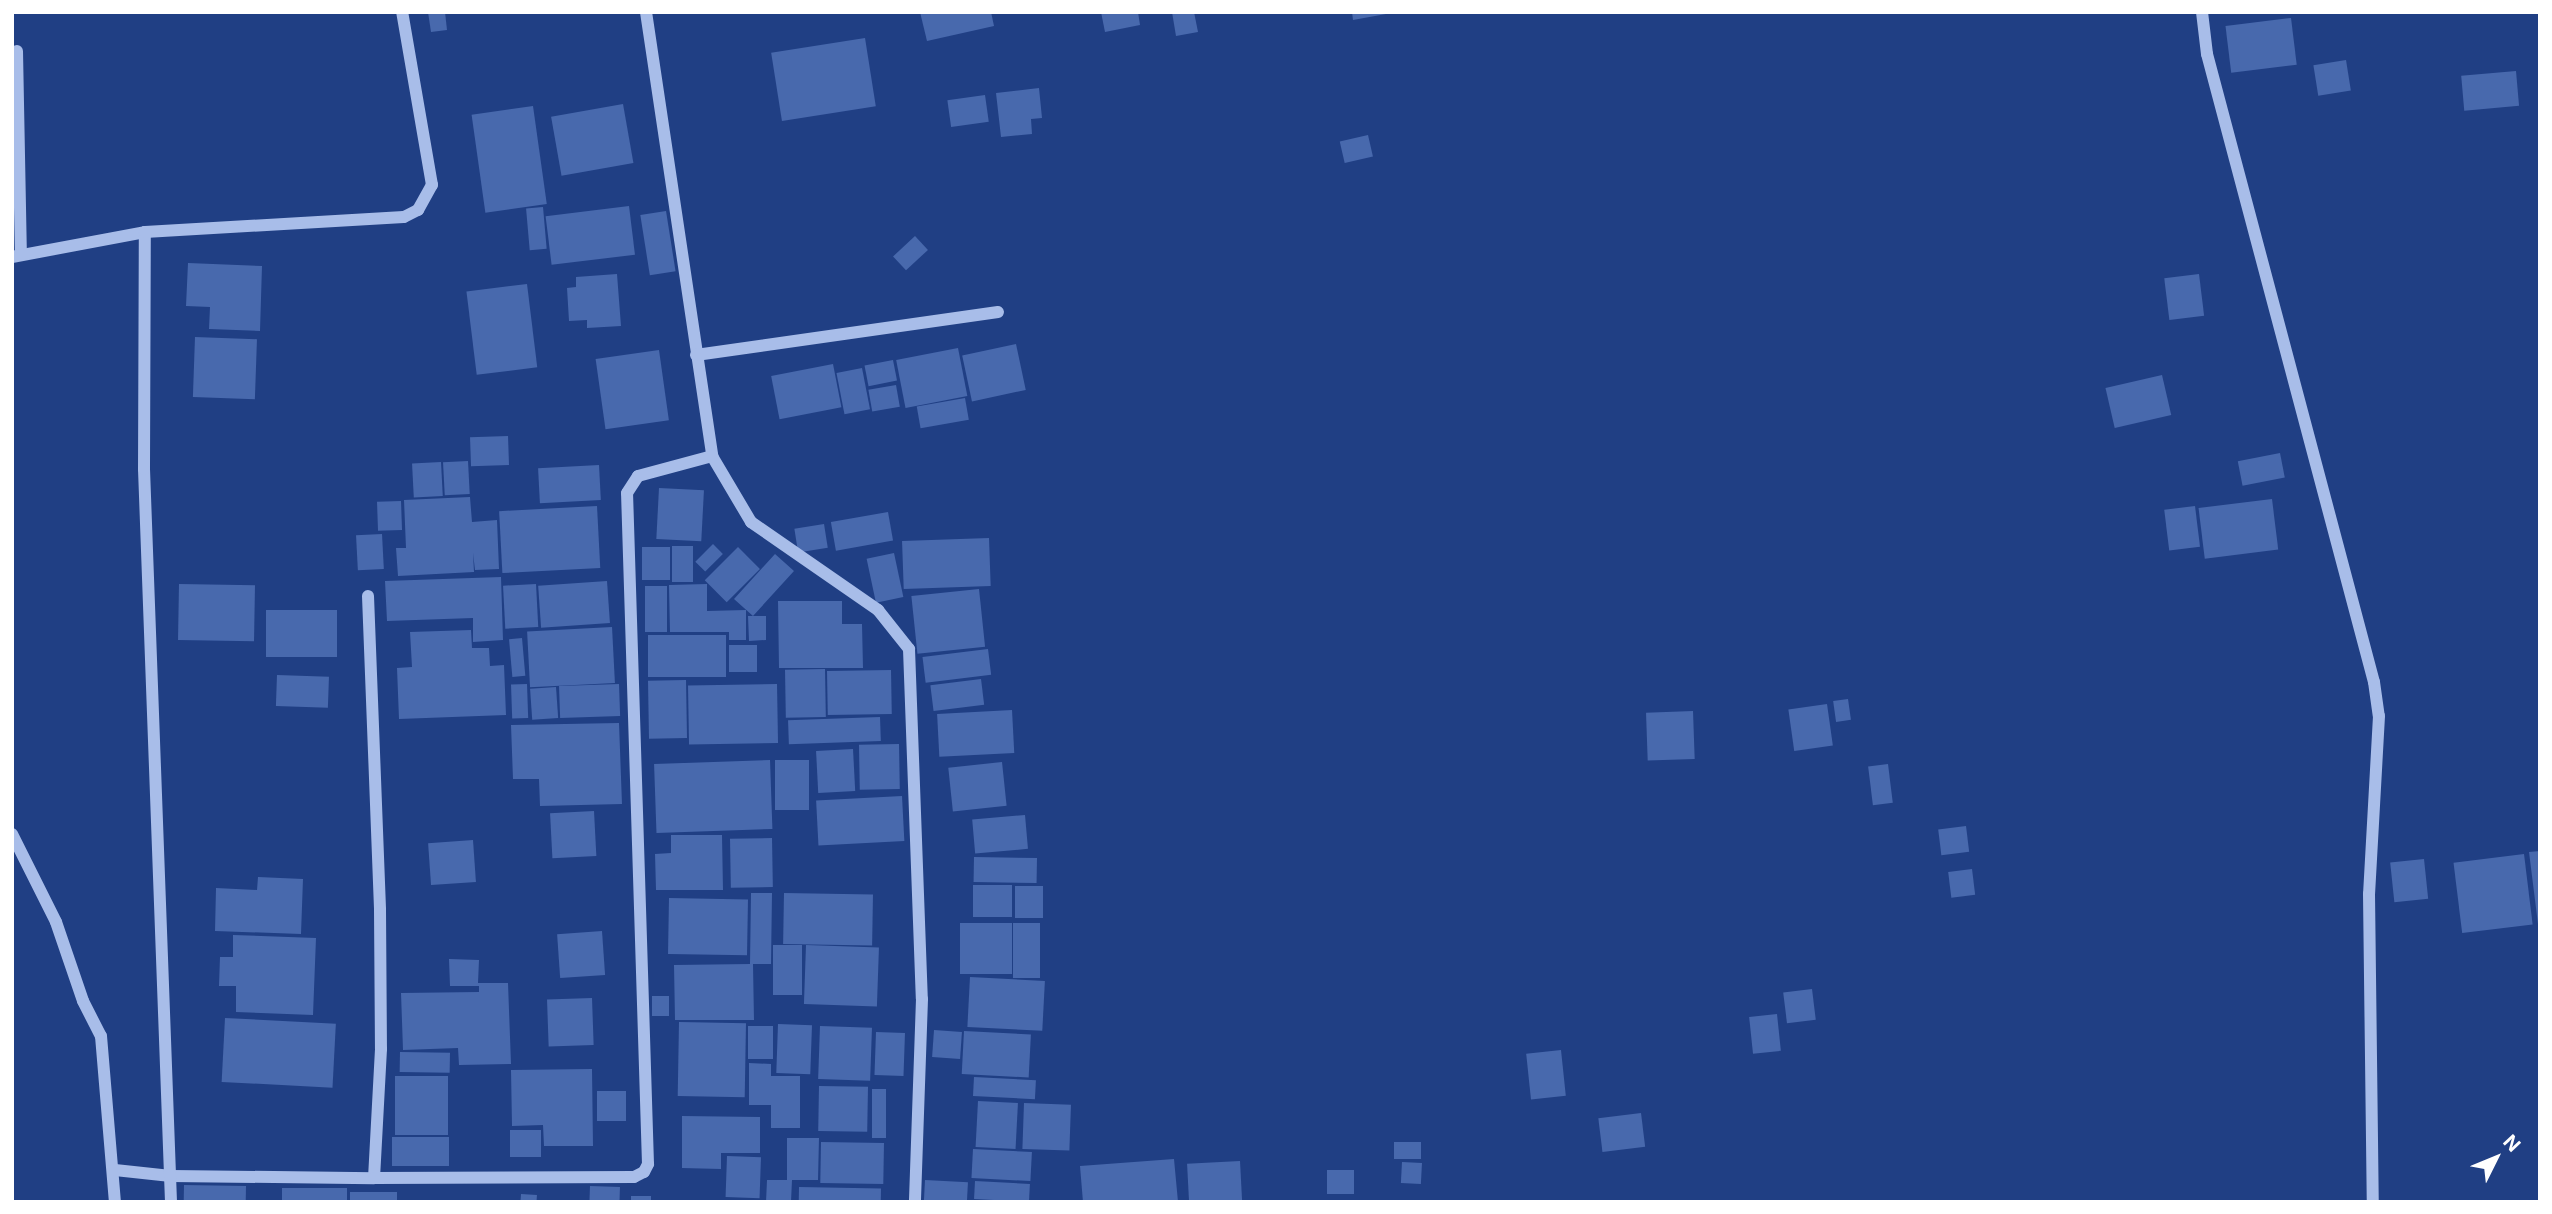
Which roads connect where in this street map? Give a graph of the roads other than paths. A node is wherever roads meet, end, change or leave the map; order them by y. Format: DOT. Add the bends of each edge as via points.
graph roads {
  1 [pos="402,12"];
  2 [pos="2202,12"];
  3 [pos="648,13"];
  4 [pos="17,51"];
  5 [pos="145,232"];
  6 [pos="17,256"];
  7 [pos="998,312"];
  8 [pos="696,355"];
  9 [pos="712,456"];
  10 [pos="368,596"];
  11 [pos="12,834"];
  12 [pos="115,1170"];
  13 [pos="171,1176"];
  14 [pos="374,1178"];
  15 [pos="114,1202"];
  16 [pos="171,1202"];
  17 [pos="915,1202"];
  18 [pos="2373,1202"];
  1 -- 5 [label="street" via="432,185 418,210 404,217"];
  2 -- 18 [label="street" via="2207,54 2374,682 2379,716 2370,894"];
  3 -- 8 [label="street"];
  4 -- 6 [label="street"];
  5 -- 6 [label="street"];
  5 -- 13 [label="street" via="144,469"];
  7 -- 8 [label="street"];
  8 -- 9 [label="street"];
  9 -- 14 [label="street" via="638,475 627,493 648,1164 634,1177"];
  9 -- 17 [label="street" via="751,522 878,610 909,649 922,963"];
  10 -- 14 [label="street" via="380,924 381,1049"];
  11 -- 12 [label="street" via="56,922 83,1002 101,1036"];
  12 -- 13 [label="street"];
  12 -- 15 [label="street"];
  13 -- 14 [label="street"];
  13 -- 16 [label="street"];
}
